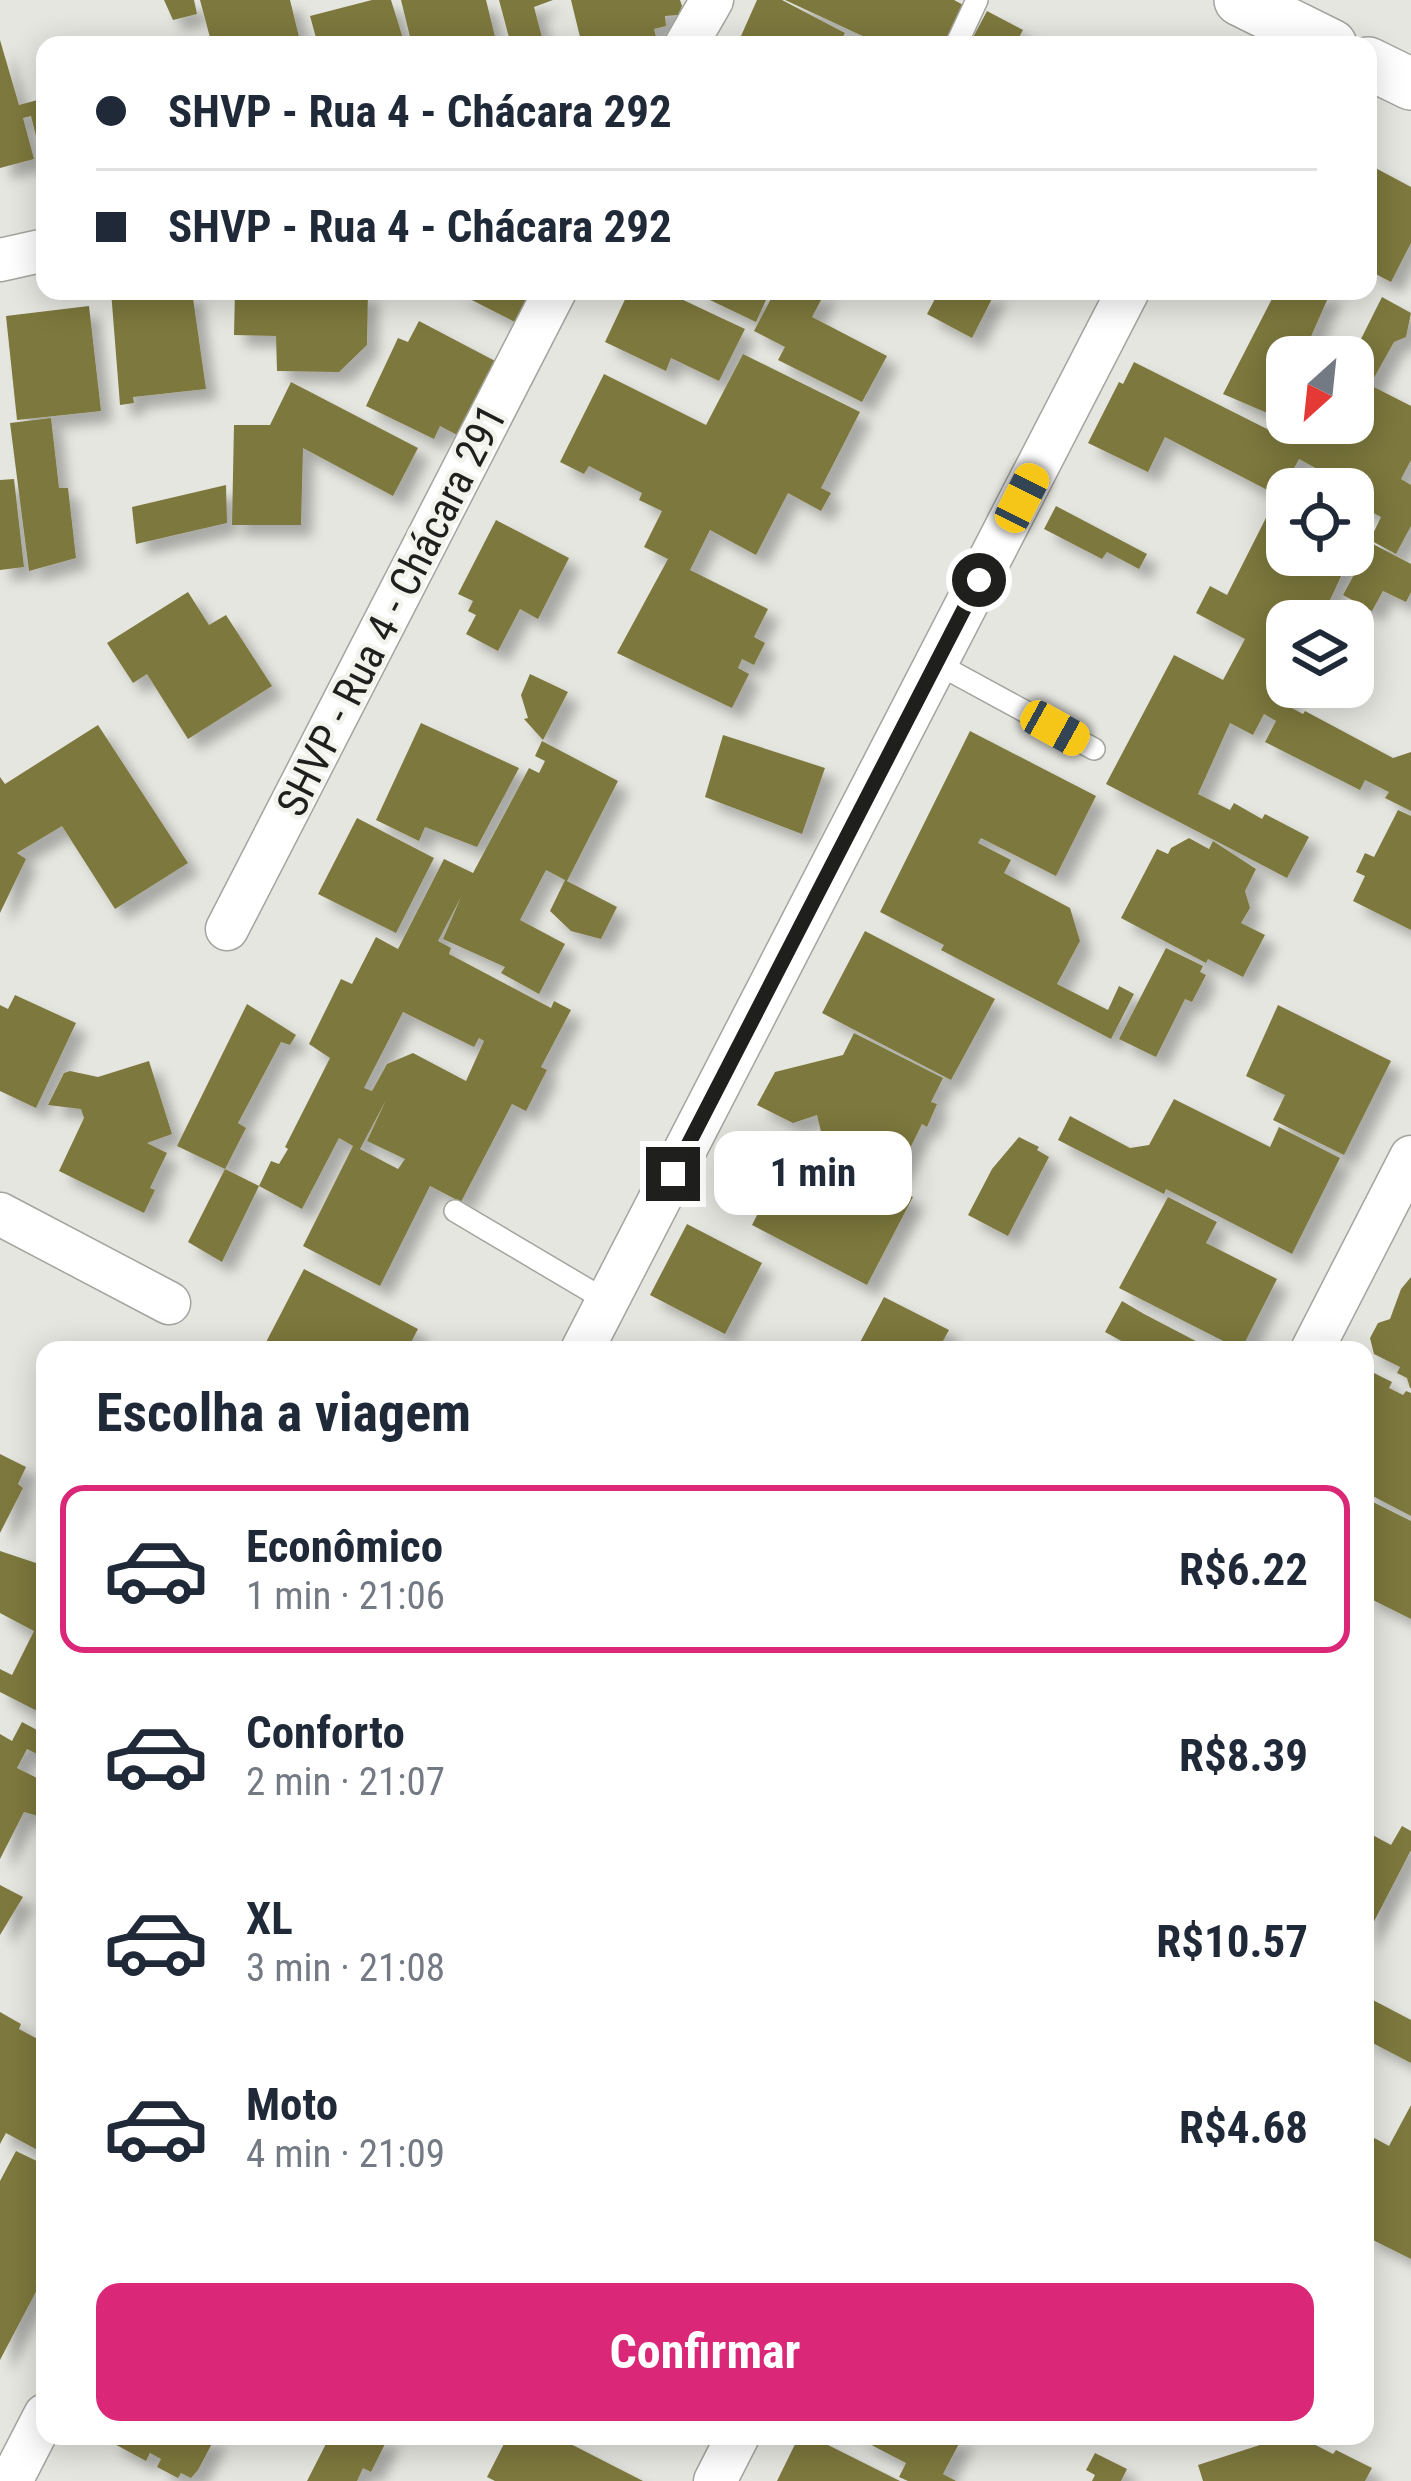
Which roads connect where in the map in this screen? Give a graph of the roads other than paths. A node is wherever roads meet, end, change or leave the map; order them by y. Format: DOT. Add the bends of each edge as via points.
graph roads {
  1 [pos="712,0"];
  2 [pos="977,0"];
  3 [pos="1254,20"];
  4 [pos="691,36"];
  5 [pos="960,36"];
  6 [pos="1303,36"];
  7 [pos="1377,67"];
  8 [pos="1411,84"];
  9 [pos="36,252"];
  10 [pos="0,260"];
  11 [pos="550,300"];
  12 [pos="1123,300"];
  13 [pos="937,663"];
  14 [pos="1094,749"];
  15 [pos="227,929"];
  16 [pos="1411,1157"];
  17 [pos="455,1211"];
  18 [pos="0,1214"];
  19 [pos="607,1301"];
  20 [pos="169,1303"];
  21 [pos="586,1341"];
  22 [pos="1317,1341"];
  23 [pos="36,2432"];
  24 [pos="733,2445"];
  25 [pos="11,2481"];
  26 [pos="715,2481"];
  1 -- 4 [label="street"];
  2 -- 5 [label="lane"];
  3 -- 6 [label="street"];
  7 -- 8 [label="street"];
  9 -- 10 [label="street"];
  11 -- 15 [label="street, SHVP - Rua 4 - Chácara 291"];
  12 -- 13 [label="street"];
  13 -- 14 [label="lane"];
  13 -- 19 [label="street"];
  16 -- 22 [label="street"];
  17 -- 19 [label="lane"];
  18 -- 20 [label="street"];
  19 -- 21 [label="street"];
  23 -- 25 [label="street"];
  24 -- 26 [label="street"];
}
